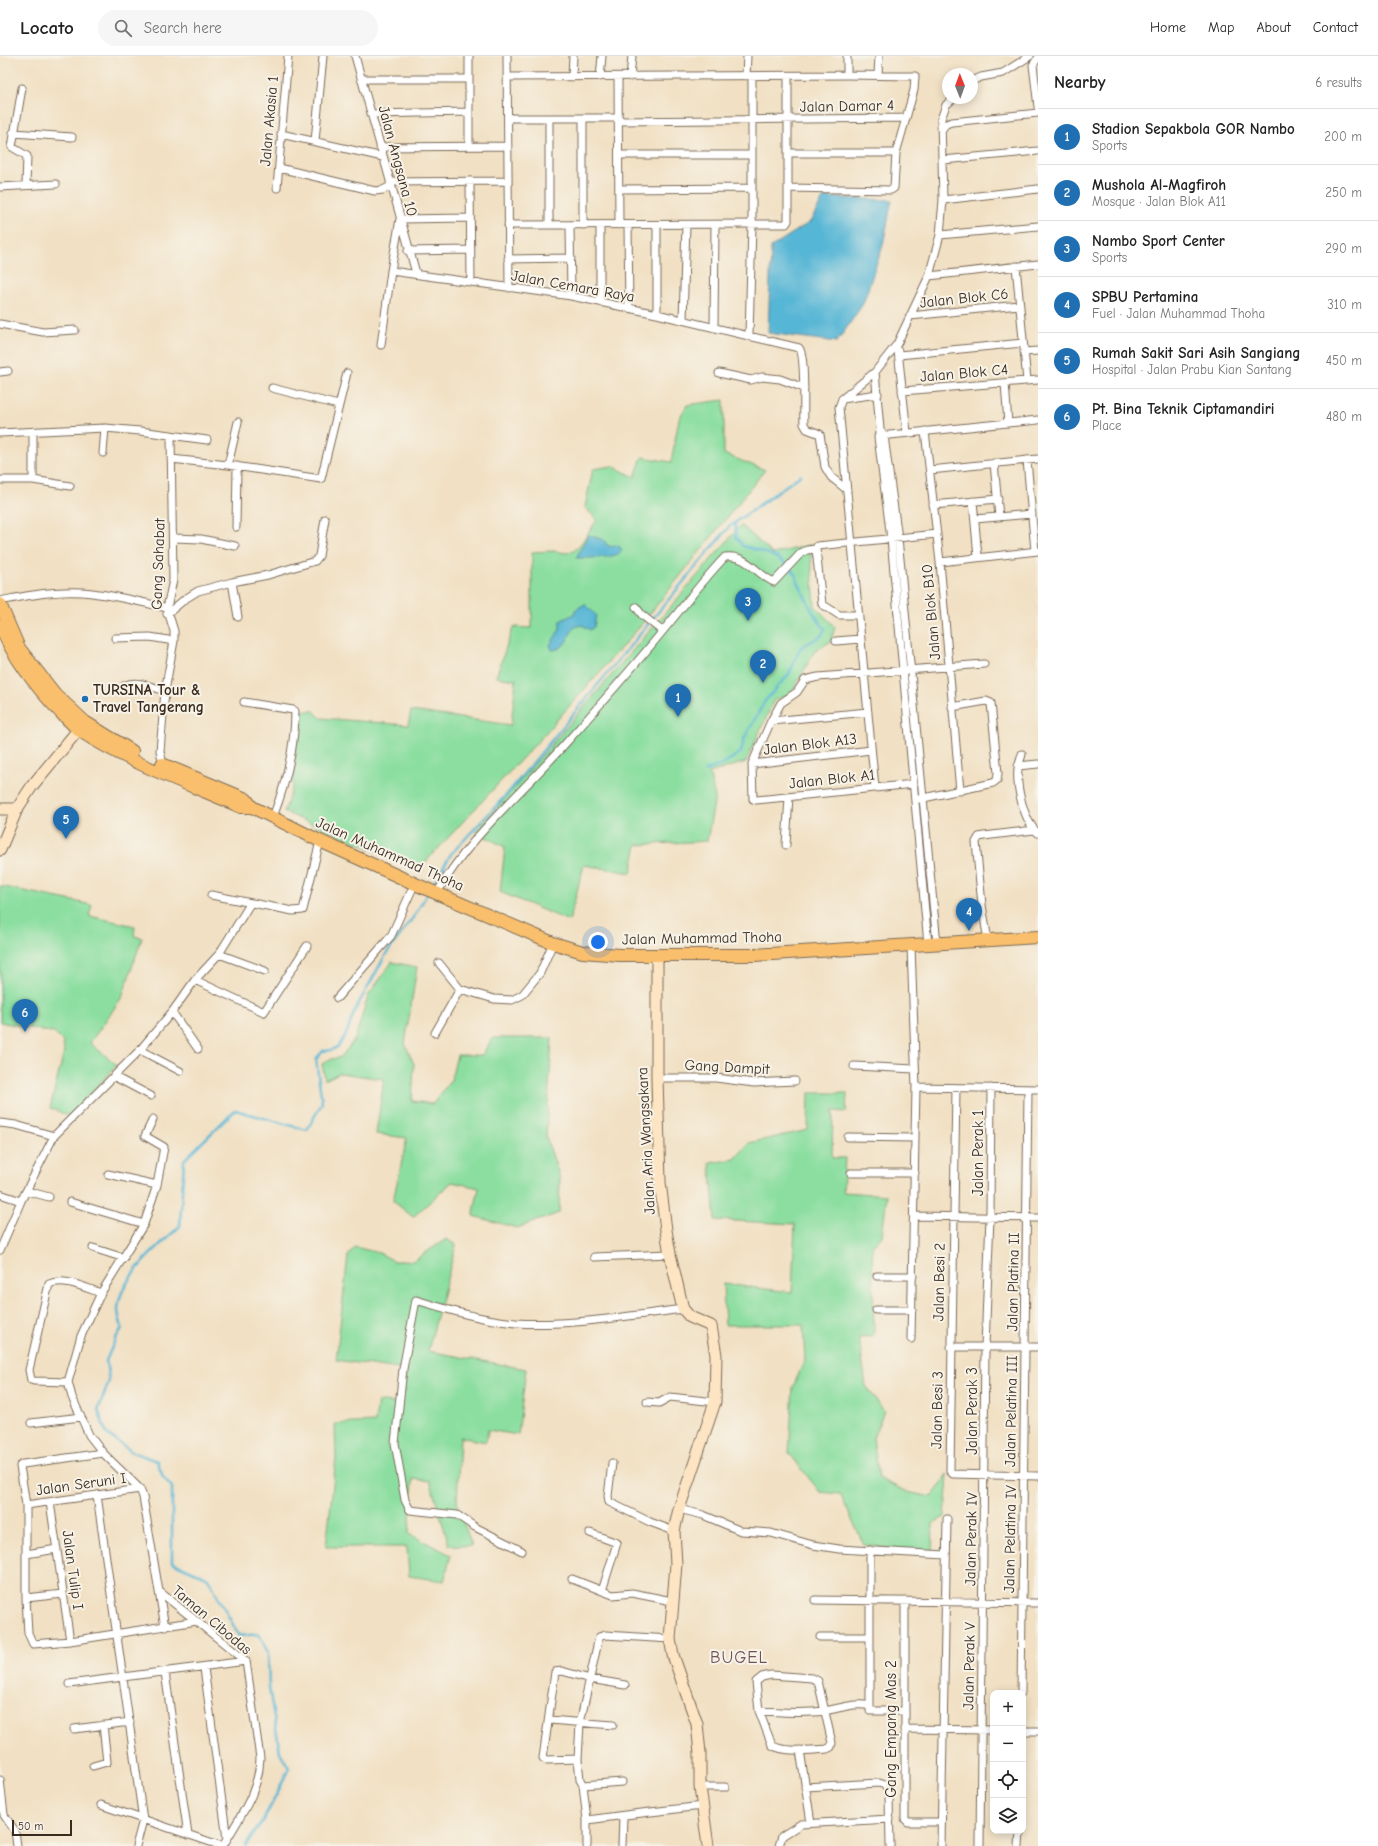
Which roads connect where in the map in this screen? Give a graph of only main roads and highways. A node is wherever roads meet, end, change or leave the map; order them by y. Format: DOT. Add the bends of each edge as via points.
graph roads {
  1 [pos="0,602"];
  2 [pos="0,625"];
  3 [pos="52,697"];
  4 [pos="127,753"];
  5 [pos="252,807"];
  6 [pos="1038,937"];
  1 -- 3 [label="main road, Jalan Muhammad Thoha" via="19,648"];
  2 -- 3 [label="main road, Jalan Muhammad Thoha" via="26,671"];
  3 -- 4 [label="main road, Jalan Muhammad Thoha"];
  3 -- 4 [label="main road, Jalan Muhammad Thoha" via="78,730"];
  4 -- 5 [label="main road, Jalan Muhammad Thoha" via="241,806"];
  4 -- 5 [label="main road, Jalan Muhammad Thoha" via="163,764 246,799"];
  5 -- 6 [label="main road, Jalan Muhammad Thoha" via="320,841 434,892 553,943 583,952 657,956 755,955"];
}
